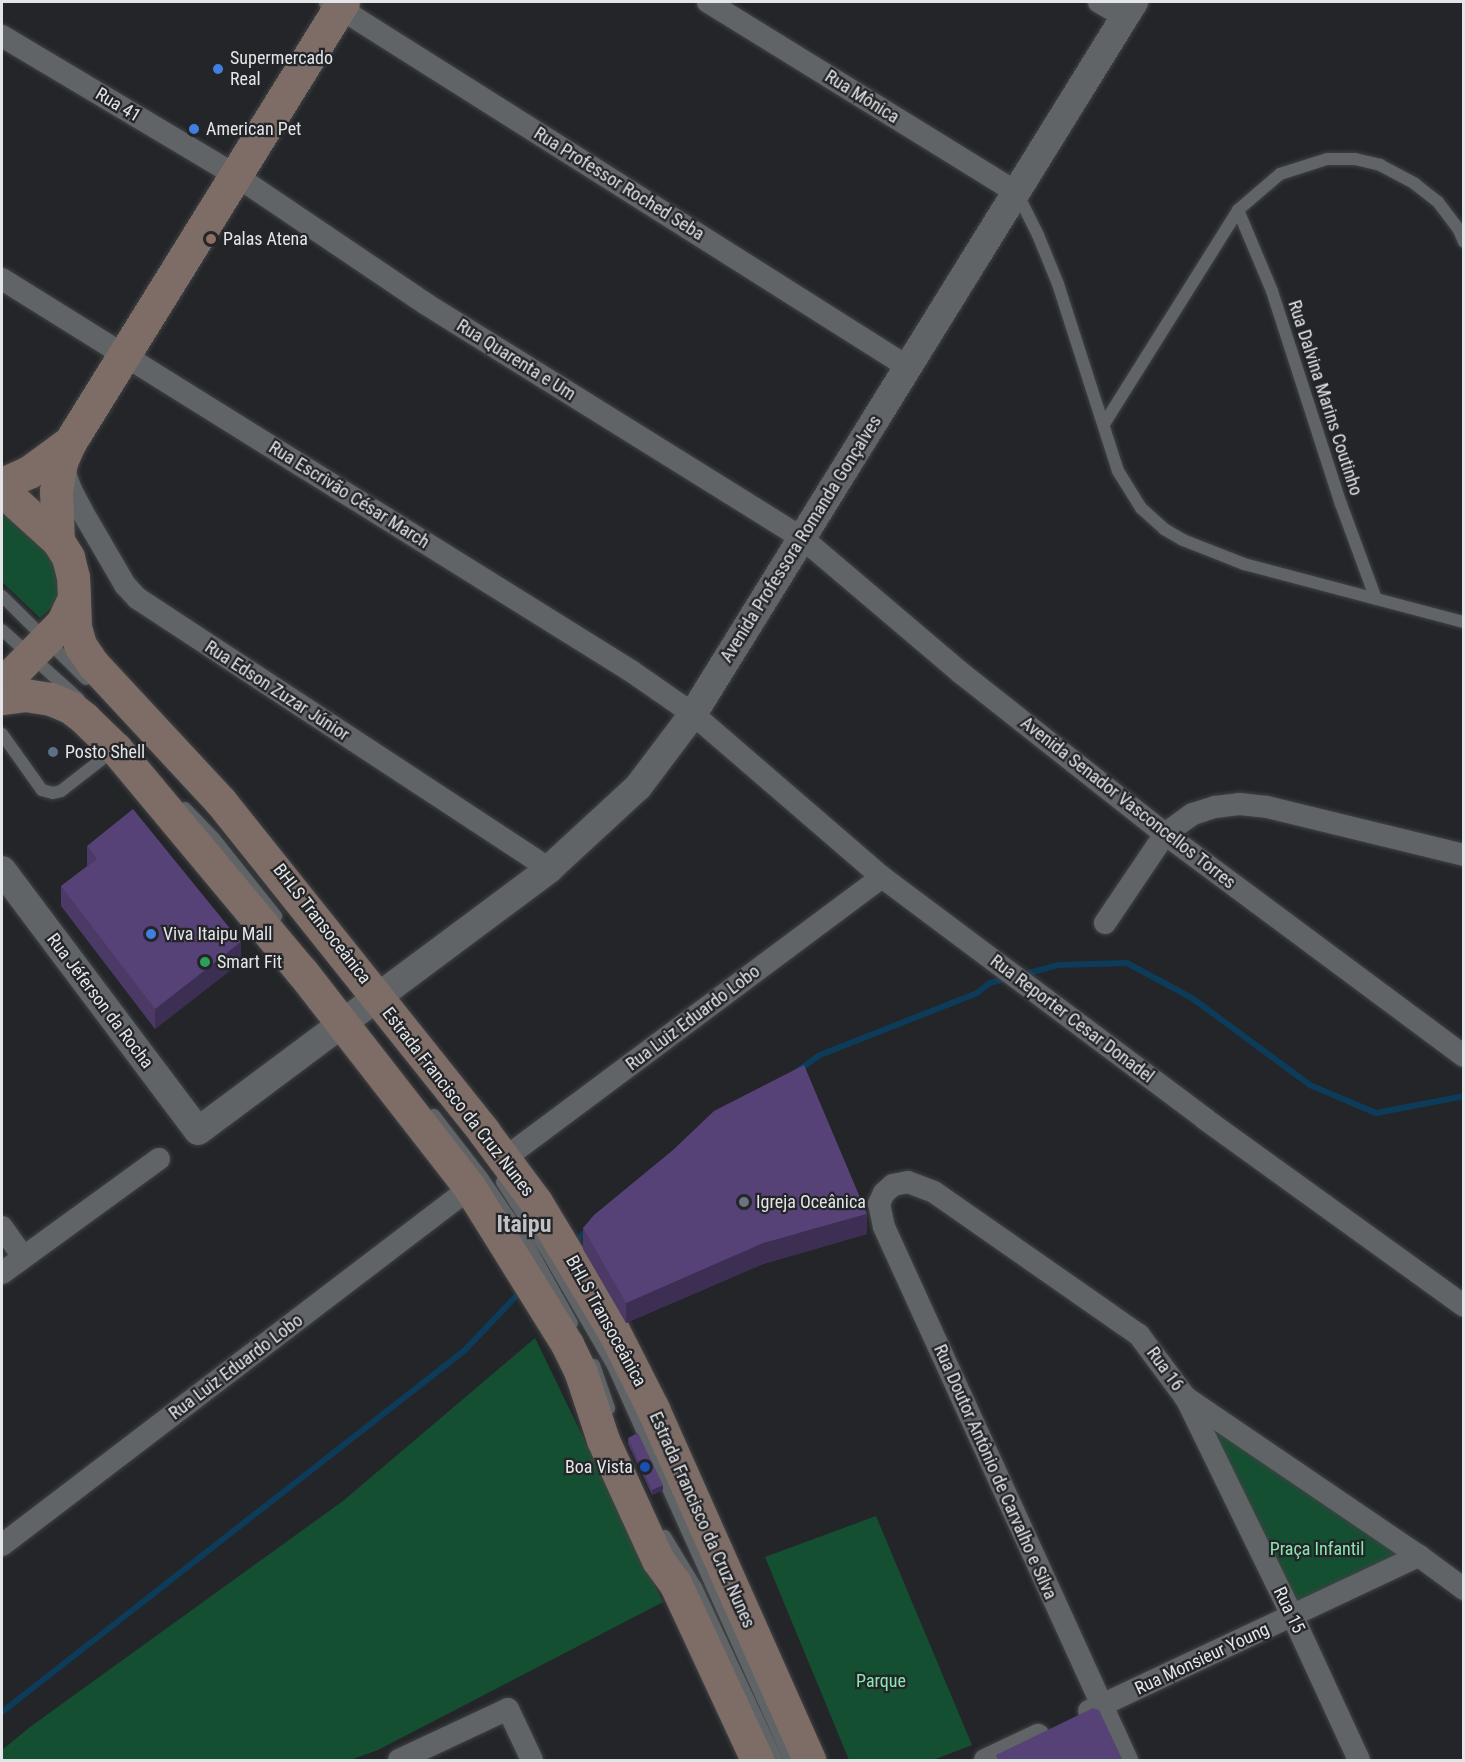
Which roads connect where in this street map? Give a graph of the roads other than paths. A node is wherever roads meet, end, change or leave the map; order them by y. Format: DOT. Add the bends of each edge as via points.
graph roads {
  1 [pos="708,2"];
  2 [pos="1100,2"];
  3 [pos="338,3"];
  4 [pos="1129,9"];
  5 [pos="2,36"];
  6 [pos="235,175"];
  7 [pos="1016,192"];
  8 [pos="1238,210"];
  9 [pos="1464,242"];
  10 [pos="2,279"];
  11 [pos="124,354"];
  12 [pos="908,367"];
  13 [pos="1104,424"];
  14 [pos="65,452"];
  15 [pos="2,484"];
  16 [pos="2,490"];
  17 [pos="802,538"];
  18 [pos="58,541"];
  19 [pos="2,597"];
  20 [pos="74,598"];
  21 [pos="1376,598"];
  22 [pos="1464,622"];
  23 [pos="2,630"];
  24 [pos="38,646"];
  25 [pos="2,684"];
  26 [pos="98,691"];
  27 [pos="2,698"];
  28 [pos="693,714"];
  29 [pos="2,734"];
  30 [pos="116,748"];
  31 [pos="159,780"];
  32 [pos="175,797"];
  33 [pos="212,817"];
  34 [pos="1165,834"];
  35 [pos="1464,855"];
  36 [pos="549,869"];
  37 [pos="2,870"];
  38 [pos="882,877"];
  39 [pos="286,908"];
  40 [pos="1105,923"];
  41 [pos="285,927"];
  42 [pos="360,1011"];
  43 [pos="1464,1056"];
  44 [pos="424,1102"];
  45 [pos="198,1131"];
  46 [pos="159,1159"];
  47 [pos="487,1168"];
  48 [pos="893,1185"];
  49 [pos="2,1227"];
  50 [pos="22,1257"];
  51 [pos="2,1273"];
  52 [pos="1464,1306"];
  53 [pos="579,1334"];
  54 [pos="588,1352"];
  55 [pos="1185,1397"];
  56 [pos="614,1420"];
  57 [pos="658,1520"];
  58 [pos="2,1545"];
  59 [pos="1419,1556"];
  60 [pos="1464,1589"];
  61 [pos="1293,1617"];
  62 [pos="1101,1705"];
  63 [pos="399,1761"];
  64 [pos="532,1761"];
  65 [pos="757,1761"];
  66 [pos="777,1761"];
  67 [pos="790,1761"];
  68 [pos="809,1761"];
  69 [pos="984,1761"];
  70 [pos="1126,1761"];
  71 [pos="1359,1761"];
  1 -- 7 [label="street, Rua Mônica"];
  2 -- 4 [label="street"];
  3 -- 6 [label="main road"];
  3 -- 12 [label="street, Rua Professor Roched Seba"];
  4 -- 7 [label="street, Avenida Professora Romanda Gonçalves"];
  5 -- 6 [label="street, Rua 41"];
  6 -- 11 [label="main road"];
  6 -- 17 [label="street, Rua Quarenta e Um" via="426,304"];
  7 -- 12 [label="street, Avenida Professora Romanda Gonçalves"];
  7 -- 13 [label="lane" via="1045,253"];
  8 -- 9 [label="lane" via="1280,174 1327,159 1355,159 1380,165 1415,184 1438,202"];
  8 -- 13 [label="lane"];
  8 -- 21 [label="lane, Rua Dalvina Marins Coutinho" via="1272,291"];
  10 -- 11 [label="street, Rua Escrivão César March"];
  11 -- 14 [label="main road"];
  11 -- 28 [label="street, Rua Escrivão César March" via="631,671"];
  12 -- 17 [label="street, Avenida Professora Romanda Gonçalves"];
  13 -- 21 [label="lane" via="1126,487 1164,529 1244,564"];
  14 -- 15 [label="main road"];
  14 -- 18 [label="main road" via="56,491"];
  14 -- 36 [label="street, Rua Edson Zuzar Júnior" via="71,490 125,585 137,598"];
  16 -- 18 [label="main road"];
  17 -- 28 [label="street, Avenida Professora Romanda Gonçalves"];
  17 -- 34 [label="street, Avenida Senador Vasconcellos Torres" via="961,673"];
  18 -- 20 [label="main road, Estrada Francisco da Cruz Nunes" via="68,557"];
  19 -- 24 [label="lane"];
  20 -- 24 [label="main road" via="63,622"];
  20 -- 42 [label="main road, Estrada Francisco da Cruz Nunes" via="75,627 80,645 92,663 221,801"];
  21 -- 22 [label="lane"];
  23 -- 24 [label="lane"];
  24 -- 25 [label="main road"];
  24 -- 26 [label="lane"];
  24 -- 31 [label="lane"];
  27 -- 30 [label="main road, Estrada Francisco da Cruz Nunes" via="25,695 70,707"];
  28 -- 36 [label="street, Avenida Professora Romanda Gonçalves" via="638,787"];
  28 -- 38 [label="street, Rua Reporter Cesar Donadel"];
  29 -- 30 [label="lane" via="42,790 52,793 61,791"];
  30 -- 42 [label="main road, Estrada Francisco da Cruz Nunes" via="194,839"];
  32 -- 41 [label="lane, BHLS Transoceânica" via="214,838"];
  33 -- 39 [label="lane, BHLS Transoceânica"];
  34 -- 35 [label="street" via="1193,814 1239,804 1267,807"];
  34 -- 40 [label="street"];
  34 -- 43 [label="street, Avenida Senador Vasconcellos Torres"];
  36 -- 42 [label="street, Avenida Professora Romanda Gonçalves"];
  37 -- 45 [label="street, Rua Jéferson da Rocha"];
  38 -- 47 [label="street, Rua Luiz Eduardo Lobo"];
  38 -- 52 [label="street, Rua Reporter Cesar Donadel"];
  42 -- 45 [label="street, Avenida Professora Romanda Gonçalves"];
  42 -- 47 [label="main road, Estrada Francisco da Cruz Nunes"];
  42 -- 47 [label="main road, Estrada Francisco da Cruz Nunes"];
  44 -- 53 [label="lane, BHLS Transoceânica" via="524,1239"];
  46 -- 50 [label="street"];
  47 -- 58 [label="street, Rua Luiz Eduardo Lobo"];
  47 -- 65 [label="main road, Estrada Francisco da Cruz Nunes" via="580,1373 603,1440 658,1560 675,1583"];
  47 -- 67 [label="lane, BHLS Transoceânica" via="548,1254 613,1366"];
  47 -- 68 [label="main road, Estrada Francisco da Cruz Nunes" via="536,1202 613,1330 691,1493"];
  48 -- 55 [label="street, Rua 16" via="908,1182 934,1192 1139,1335"];
  48 -- 62 [label="street, Rua Doutor Antônio de Carvalho e Silva" via="879,1204 884,1227"];
  49 -- 50 [label="street"];
  50 -- 51 [label="street"];
  54 -- 56 [label="lane, BHLS Transoceânica"];
  55 -- 59 [label="street, Rua 16"];
  55 -- 61 [label="street, Rua 15"];
  57 -- 66 [label="lane" via="696,1587"];
  59 -- 60 [label="street, Rua 16"];
  59 -- 61 [label="street, Rua Monsieur Young"];
  61 -- 62 [label="street, Rua Monsieur Young"];
  61 -- 71 [label="street, Rua 15"];
  62 -- 69 [label="street, Rua Monsieur Young"];
  62 -- 70 [label="street, Rua Doutor Antônio de Carvalho e Silva"];
  63 -- 64 [label="street" via="508,1709"];
}
